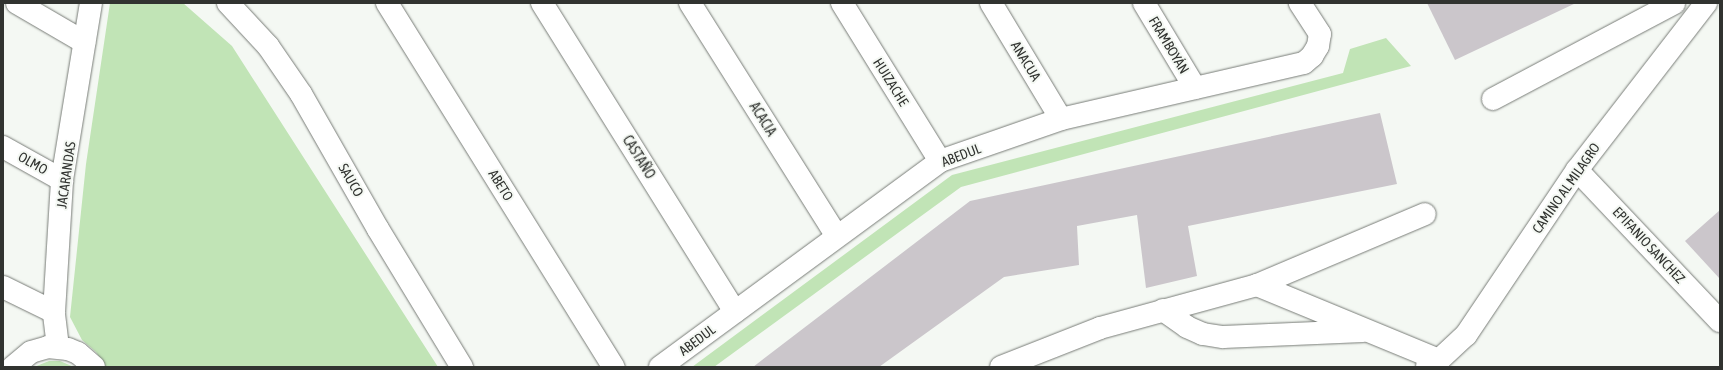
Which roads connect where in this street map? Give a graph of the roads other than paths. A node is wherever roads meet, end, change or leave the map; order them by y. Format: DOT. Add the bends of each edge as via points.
graph roads {
  1 [pos="17,3"];
  2 [pos="91,3"];
  3 [pos="228,3"];
  4 [pos="387,3"];
  5 [pos="542,3"];
  6 [pos="690,3"];
  7 [pos="842,3"];
  8 [pos="991,3"];
  9 [pos="1144,3"];
  10 [pos="1300,3"];
  11 [pos="1674,3"];
  12 [pos="1706,3"];
  13 [pos="84,42"];
  14 [pos="1195,88"];
  15 [pos="1493,99"];
  16 [pos="1061,119"];
  17 [pos="3,147"];
  18 [pos="940,161"];
  19 [pos="1577,170"];
  20 [pos="62,180"];
  21 [pos="1425,214"];
  22 [pos="836,235"];
  23 [pos="1257,285"];
  24 [pos="3,287"];
  25 [pos="1163,310"];
  26 [pos="54,312"];
  27 [pos="735,312"];
  28 [pos="1720,321"];
  29 [pos="1368,331"];
  30 [pos="58,347"];
  31 [pos="1432,363"];
  32 [pos="13,367"];
  33 [pos="94,367"];
  34 [pos="462,367"];
  35 [pos="614,367"];
  36 [pos="660,367"];
  37 [pos="1001,367"];
  1 -- 13 [label="street"];
  2 -- 13 [label="street, JACARANDAS"];
  3 -- 34 [label="street, SAUCO" via="268,46 301,94 378,229"];
  4 -- 35 [label="street, ABETO"];
  5 -- 27 [label="street, CASTAÑO"];
  6 -- 22 [label="street, ACACIA"];
  7 -- 18 [label="street, HUIZACHE"];
  8 -- 16 [label="street, ANACUA"];
  9 -- 14 [label="street, FRAMBOYÁN"];
  10 -- 14 [label="street, ABEDUL" via="1320,34 1318,46 1312,56 1294,66"];
  11 -- 15 [label="street"];
  12 -- 19 [label="street, CAMINO AL MILAGRO"];
  13 -- 20 [label="street, JACARANDAS"];
  14 -- 16 [label="street, ABEDUL"];
  16 -- 18 [label="street, ABEDUL"];
  17 -- 20 [label="street, OLMO"];
  18 -- 22 [label="street, ABEDUL"];
  19 -- 28 [label="street, EPIFANIO SANCHEZ"];
  19 -- 31 [label="street, CAMINO AL MILAGRO" via="1466,335"];
  20 -- 26 [label="street, JACARANDAS"];
  21 -- 23 [label="street"];
  22 -- 27 [label="street, ABEDUL"];
  23 -- 25 [label="street"];
  23 -- 29 [label="street"];
  24 -- 26 [label="street"];
  25 -- 29 [label="street" via="1187,328 1223,337"];
  25 -- 37 [label="street" via="1100,328"];
  26 -- 30 [label="street, JACARANDAS"];
  27 -- 36 [label="street, ABEDUL"];
  29 -- 31 [label="street"];
  30 -- 32 [label="street" via="31,352"];
  30 -- 33 [label="street" via="78,354"];
}
